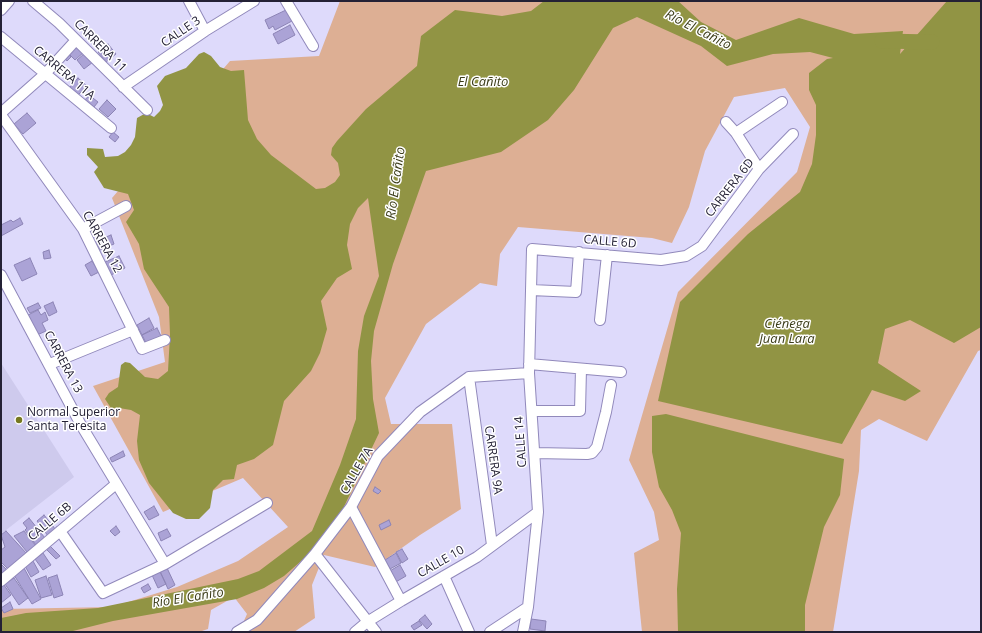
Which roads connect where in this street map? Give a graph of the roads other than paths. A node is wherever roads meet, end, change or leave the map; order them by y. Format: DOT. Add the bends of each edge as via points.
graph roads {
  1 [pos="9,1"];
  2 [pos="33,1"];
  3 [pos="189,1"];
  4 [pos="254,1"];
  5 [pos="286,1"];
  6 [pos="1,10"];
  7 [pos="206,31"];
  8 [pos="1,37"];
  9 [pos="76,40"];
  10 [pos="313,46"];
  11 [pos="45,74"];
  12 [pos="123,87"];
  13 [pos="782,102"];
  14 [pos="147,110"];
  15 [pos="1,114"];
  16 [pos="726,122"];
  17 [pos="111,128"];
  18 [pos="736,133"];
  19 [pos="793,134"];
  20 [pos="759,169"];
  21 [pos="126,206"];
  22 [pos="83,229"];
  23 [pos="532,249"];
  24 [pos="579,252"];
  25 [pos="607,255"];
  26 [pos="686,256"];
  27 [pos="1,275"];
  28 [pos="531,290"];
  29 [pos="600,320"];
  30 [pos="133,330"];
  31 [pos="165,340"];
  32 [pos="50,364"];
  33 [pos="529,368"];
  34 [pos="581,369"];
  35 [pos="621,372"];
  36 [pos="469,377"];
  37 [pos="611,385"];
  38 [pos="532,410"];
  39 [pos="534,453"];
  40 [pos="116,484"];
  41 [pos="267,503"];
  42 [pos="350,507"];
  43 [pos="538,512"];
  44 [pos="60,531"];
  45 [pos="492,545"];
  46 [pos="315,554"];
  47 [pos="166,564"];
  48 [pos="444,576"];
  49 [pos="1,581"];
  50 [pos="401,600"];
  51 [pos="528,607"];
  52 [pos="367,622"];
  53 [pos="237,632"];
  54 [pos="355,632"];
  55 [pos="376,632"];
  56 [pos="469,632"];
  57 [pos="490,632"];
  58 [pos="522,632"];
  1 -- 6 [label="street"];
  2 -- 9 [label="street, CARRERA 11"];
  3 -- 7 [label="street"];
  4 -- 7 [label="street, CALLE 3"];
  5 -- 10 [label="street"];
  7 -- 12 [label="street, CALLE 3"];
  8 -- 11 [label="street, CARRERA 11A"];
  9 -- 11 [label="street"];
  9 -- 12 [label="street, CARRERA 11"];
  11 -- 15 [label="street"];
  11 -- 17 [label="street, CARRERA 11A"];
  12 -- 14 [label="street, CARRERA 11"];
  13 -- 18 [label="street"];
  15 -- 22 [label="street, CARRERA 12"];
  16 -- 18 [label="street"];
  18 -- 20 [label="street"];
  19 -- 20 [label="street, CARRERA 6D"];
  20 -- 26 [label="street, CARRERA 6D" via="702,246"];
  21 -- 22 [label="street"];
  22 -- 30 [label="street, CARRERA 12"];
  23 -- 24 [label="street, CALLE 6D"];
  23 -- 28 [label="street, CALLE 14"];
  24 -- 25 [label="street, CALLE 6D"];
  24 -- 28 [label="street" via="576,292"];
  25 -- 26 [label="street, CALLE 6D" via="661,260"];
  25 -- 29 [label="street"];
  27 -- 32 [label="street, CARRERA 13"];
  28 -- 33 [label="street, CALLE 14"];
  30 -- 31 [label="street, CARRERA 12" via="142,349"];
  30 -- 32 [label="street"];
  32 -- 40 [label="street, CARRERA 13" via="81,425"];
  33 -- 34 [label="street"];
  33 -- 36 [label="street"];
  33 -- 38 [label="street, CALLE 14"];
  34 -- 35 [label="street"];
  34 -- 38 [label="street" via="580,411"];
  36 -- 42 [label="street, CALLE 7A" via="420,412 378,456"];
  36 -- 45 [label="street, CARRERA 9A"];
  37 -- 39 [label="street" via="597,447 592,453"];
  38 -- 39 [label="street, CALLE 14"];
  39 -- 43 [label="street, CALLE 14"];
  40 -- 44 [label="street, CALLE 6B"];
  40 -- 47 [label="street, CARRERA 13"];
  41 -- 47 [label="street"];
  42 -- 46 [label="street, CALLE 7A"];
  42 -- 50 [label="street"];
  43 -- 45 [label="street, CALLE 10"];
  43 -- 51 [label="street, CALLE 14"];
  44 -- 47 [label="street" via="103,593"];
  44 -- 49 [label="street, CALLE 6B"];
  45 -- 48 [label="street, CALLE 10"];
  46 -- 52 [label="street"];
  46 -- 53 [label="street, CALLE 7A" via="257,620"];
  48 -- 50 [label="street, CALLE 10"];
  48 -- 56 [label="street"];
  50 -- 52 [label="street, CALLE 10"];
  51 -- 57 [label="street"];
  51 -- 58 [label="street, CALLE 14"];
  52 -- 54 [label="street, CALLE 10"];
  52 -- 55 [label="street"];
}
